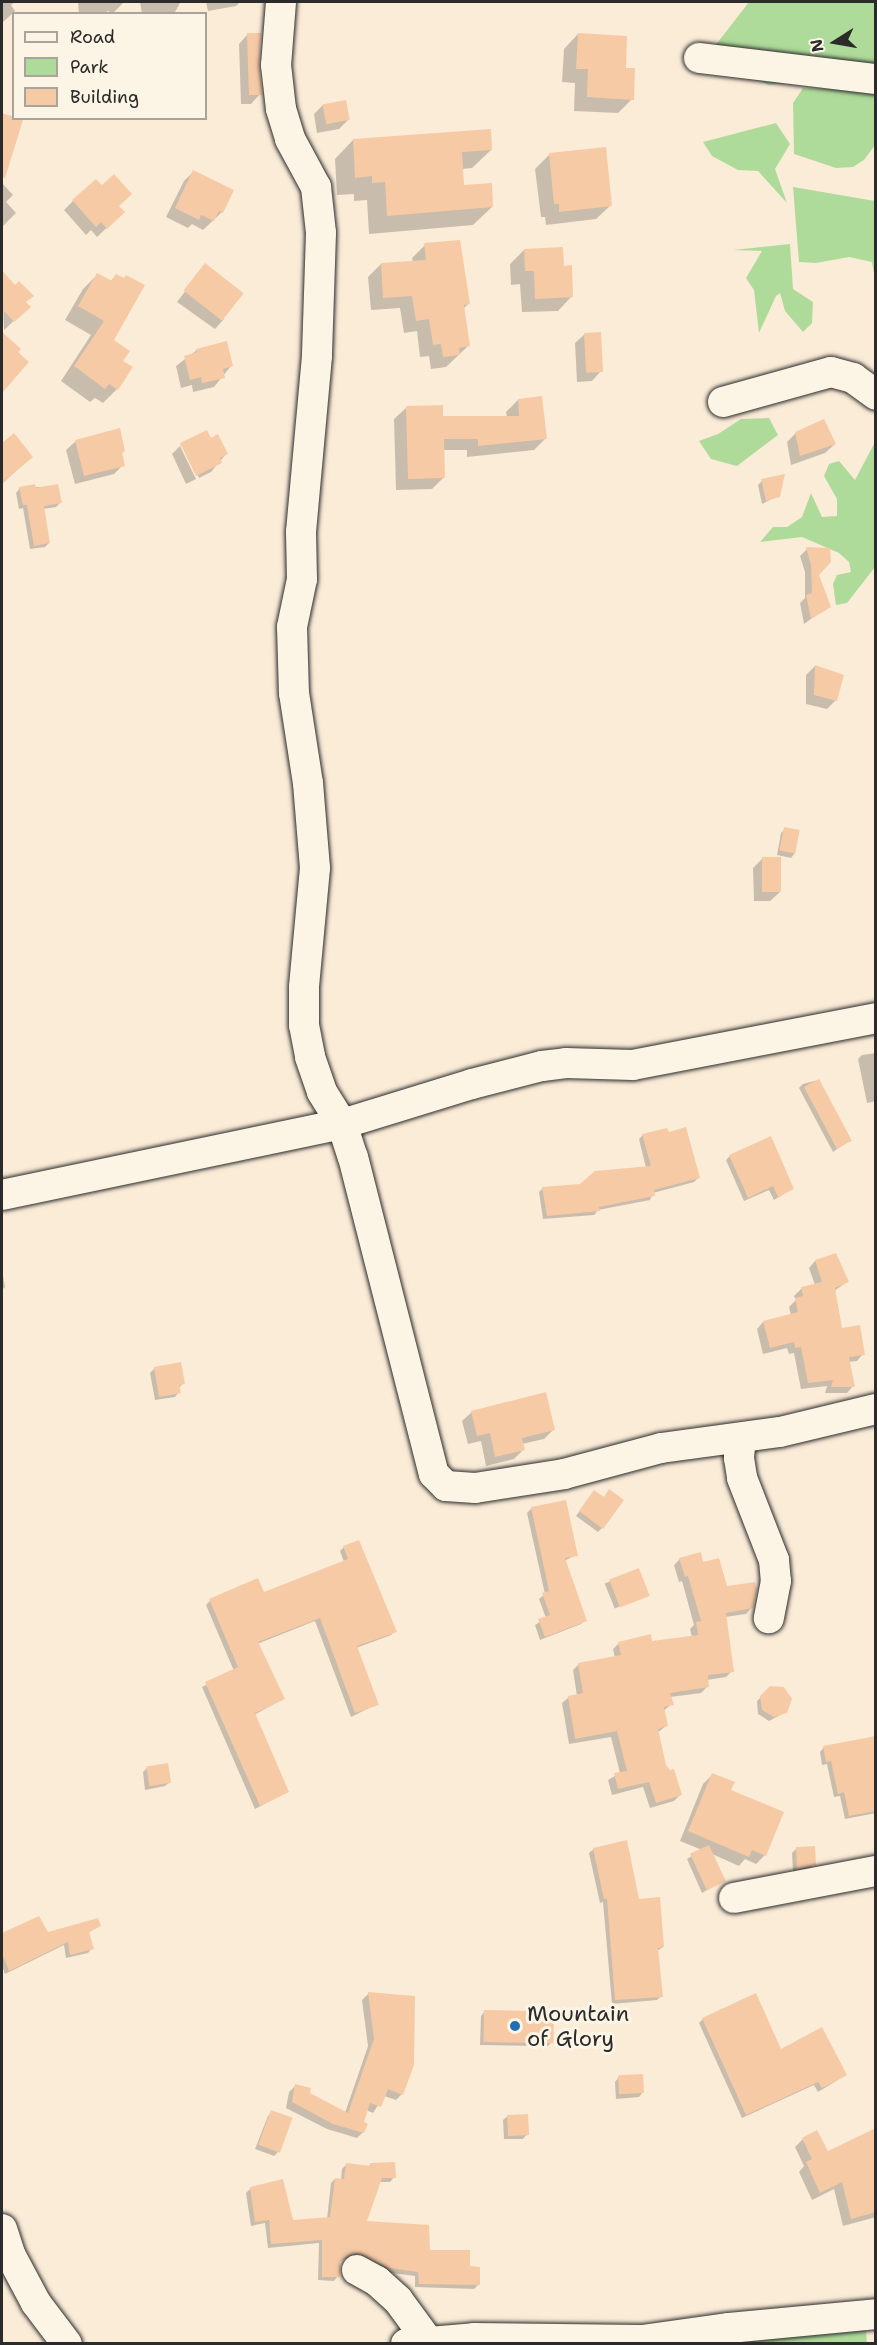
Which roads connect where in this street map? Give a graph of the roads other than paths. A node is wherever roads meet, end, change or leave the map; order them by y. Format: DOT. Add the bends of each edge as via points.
graph roads {
  1 [pos="281,2"];
  2 [pos="699,58"];
  3 [pos="876,79"];
  4 [pos="876,395"];
  5 [pos="723,402"];
  6 [pos="876,1018"];
  7 [pos="342,1124"];
  8 [pos="2,1195"];
  9 [pos="876,1409"];
  10 [pos="741,1438"];
  11 [pos="769,1618"];
  12 [pos="876,1871"];
  13 [pos="734,1898"];
  14 [pos="2,2229"];
  15 [pos="357,2270"];
  16 [pos="876,2314"];
  17 [pos="417,2342"];
  18 [pos="68,2343"];
  1 -- 7 [label="street" via="276,64 281,109 290,139 316,187 321,233 317,356 302,509 302,579 292,627 294,693 308,783 315,868 304,1025 322,1092"];
  2 -- 3 [label="street"];
  4 -- 5 [label="street" via="853,378 831,372"];
  6 -- 7 [label="street" via="633,1065 542,1066"];
  7 -- 8 [label="street"];
  7 -- 10 [label="street" via="434,1474 446,1485 462,1489 522,1481 661,1448"];
  9 -- 10 [label="street" via="807,1427"];
  10 -- 11 [label="street" via="742,1478 774,1560 776,1581"];
  12 -- 13 [label="street"];
  14 -- 18 [label="street" via="11,2256 36,2302"];
  15 -- 17 [label="street" via="398,2300"];
  16 -- 17 [label="street" via="642,2340 474,2338"];
}
